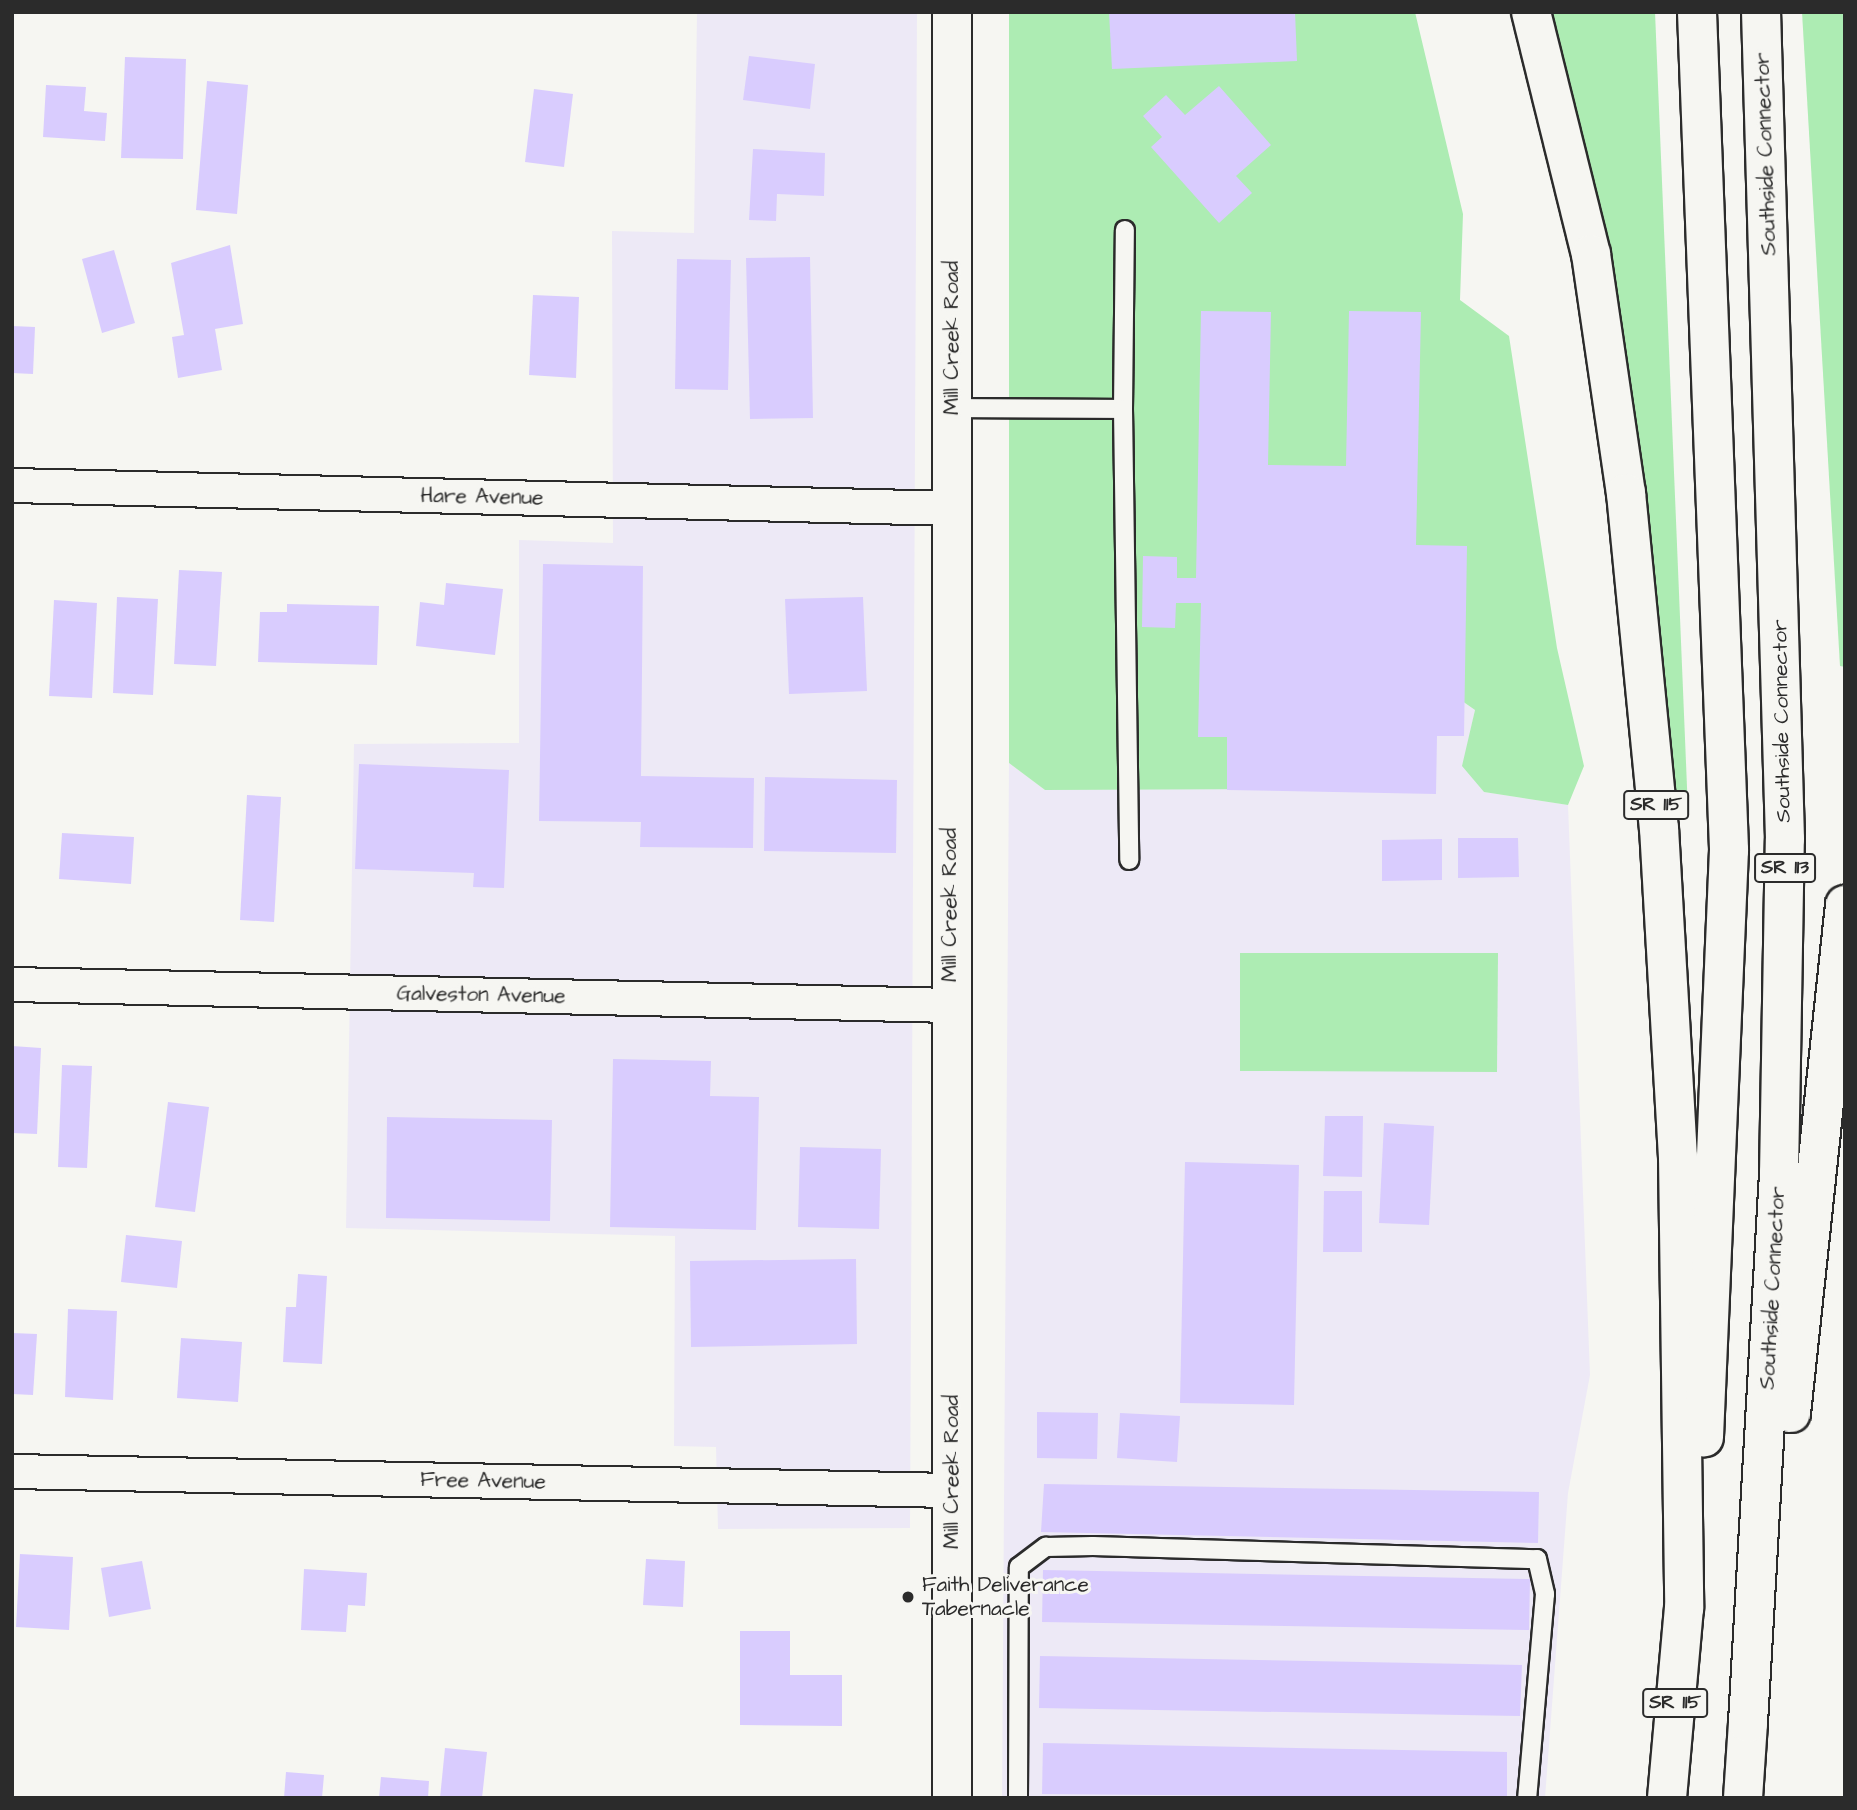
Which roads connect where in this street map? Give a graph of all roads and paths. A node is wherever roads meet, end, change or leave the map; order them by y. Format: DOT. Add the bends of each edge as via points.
graph roads {
  1 [pos="952,12"];
  2 [pos="1531,12"];
  3 [pos="1697,12"];
  4 [pos="1761,12"];
  5 [pos="1125,230"];
  6 [pos="952,408"];
  7 [pos="1123,409"];
  8 [pos="12,485"];
  9 [pos="952,508"];
  10 [pos="1129,860"];
  11 [pos="1845,905"];
  12 [pos="12,984"];
  13 [pos="950,1005"];
  14 [pos="12,1471"];
  15 [pos="953,1490"];
  16 [pos="1684,1608"];
  17 [pos="1748,1723"];
  18 [pos="952,1798"];
  19 [pos="1018,1798"];
  20 [pos="1527,1798"];
  21 [pos="1667,1798"];
  22 [pos="1743,1798"];
  1 -- 6 [label="main road, Mill Creek Road"];
  2 -- 16 [label="main road, SR 115" via="1591,254 1626,493 1657,814 1678,1157"];
  3 -- 16 [label="main road, SR 113" via="1729,850 1711,1374"];
  4 -- 17 [label="main road, Southside Connector / SR 113" via="1785,839 1779,1174"];
  5 -- 7 [label="lane"];
  6 -- 7 [label="lane"];
  6 -- 9 [label="main road, Mill Creek Road"];
  7 -- 10 [label="lane"];
  8 -- 9 [label="street, Hare Avenue"];
  9 -- 13 [label="main road, Mill Creek Road"];
  11 -- 17 [label="main road" via="1792,1403"];
  12 -- 13 [label="street, Galveston Avenue"];
  13 -- 15 [label="main road, Mill Creek Road"];
  14 -- 15 [label="street, Free Avenue"];
  15 -- 18 [label="main road, Mill Creek Road"];
  16 -- 21 [label="main road, SR 115"];
  17 -- 22 [label="main road"];
  19 -- 20 [label="lane" via="1019,1567 1046,1546 1093,1546 1538,1559 1545,1594"];
}
